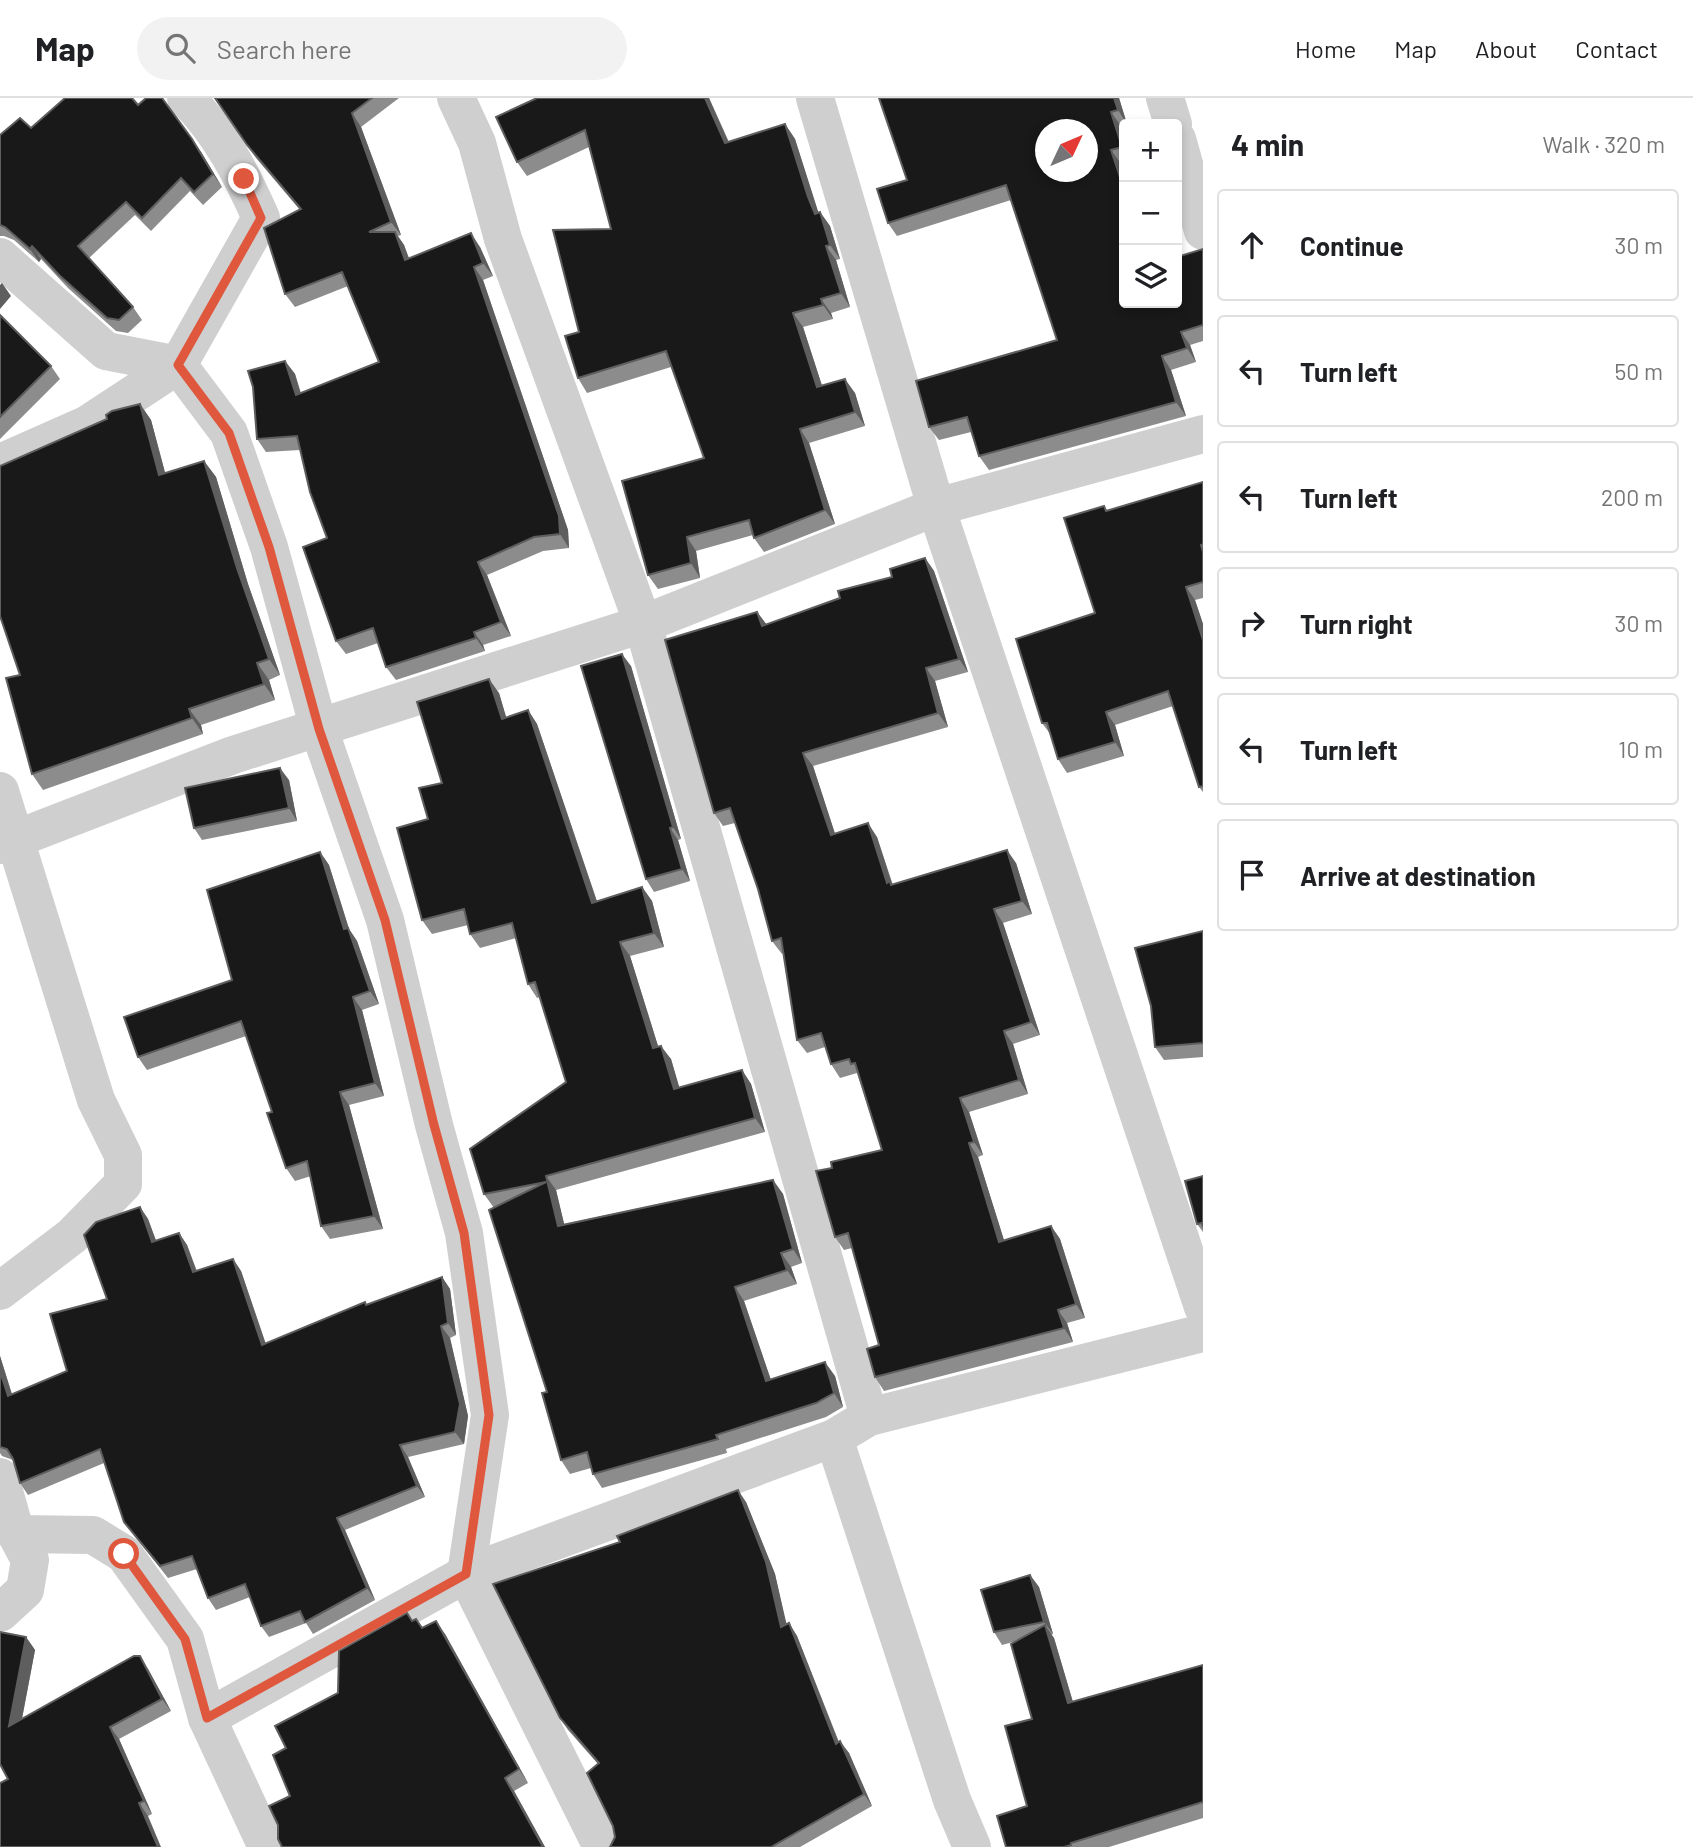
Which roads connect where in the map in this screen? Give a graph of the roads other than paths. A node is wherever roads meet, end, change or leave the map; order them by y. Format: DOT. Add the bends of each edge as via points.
graph roads {
  1 [pos="186,98"];
  2 [pos="456,98"];
  3 [pos="815,98"];
  4 [pos="1165,98"];
  5 [pos="1171,119"];
  6 [pos="1182,157"];
  7 [pos="1203,231"];
  8 [pos="0,257"];
  9 [pos="178,365"];
  10 [pos="1203,433"];
  11 [pos="0,463"];
  12 [pos="936,507"];
  13 [pos="643,624"];
  14 [pos="319,729"];
  15 [pos="0,791"];
  16 [pos="6,842"];
  17 [pos="0,1291"];
  18 [pos="1203,1307"];
  19 [pos="1203,1333"];
  20 [pos="869,1417"];
  21 [pos="834,1437"];
  22 [pos="0,1477"];
  23 [pos="16,1534"];
  24 [pos="466,1574"];
  25 [pos="0,1613"];
  26 [pos="207,1718"];
  27 [pos="267,1847"];
  28 [pos="602,1847"];
  29 [pos="972,1847"];
  1 -- 9 [label="street" via="225,148 261,218"];
  2 -- 13 [label="street" via="477,143 503,239"];
  3 -- 12 [label="street"];
  4 -- 5 [label="street"];
  6 -- 7 [label="street"];
  8 -- 9 [label="street" via="106,351"];
  9 -- 11 [label="street" via="88,424"];
  9 -- 14 [label="street" via="229,433 269,547"];
  10 -- 12 [label="street"];
  12 -- 13 [label="street"];
  12 -- 18 [label="street"];
  13 -- 14 [label="street"];
  13 -- 20 [label="street"];
  14 -- 16 [label="street" via="233,755"];
  14 -- 24 [label="street" via="385,920 464,1233 489,1415"];
  15 -- 16 [label="street"];
  16 -- 17 [label="street" via="96,1100 123,1155 123,1184 72,1236"];
  19 -- 20 [label="street"];
  20 -- 21 [label="street"];
  21 -- 24 [label="street"];
  21 -- 29 [label="street"];
  22 -- 23 [label="street"];
  23 -- 25 [label="street" via="30,1560 24,1590"];
  23 -- 26 [label="street" via="93,1535 124,1554 185,1639"];
  24 -- 26 [label="street"];
  24 -- 28 [label="street"];
  26 -- 27 [label="street"];
}
